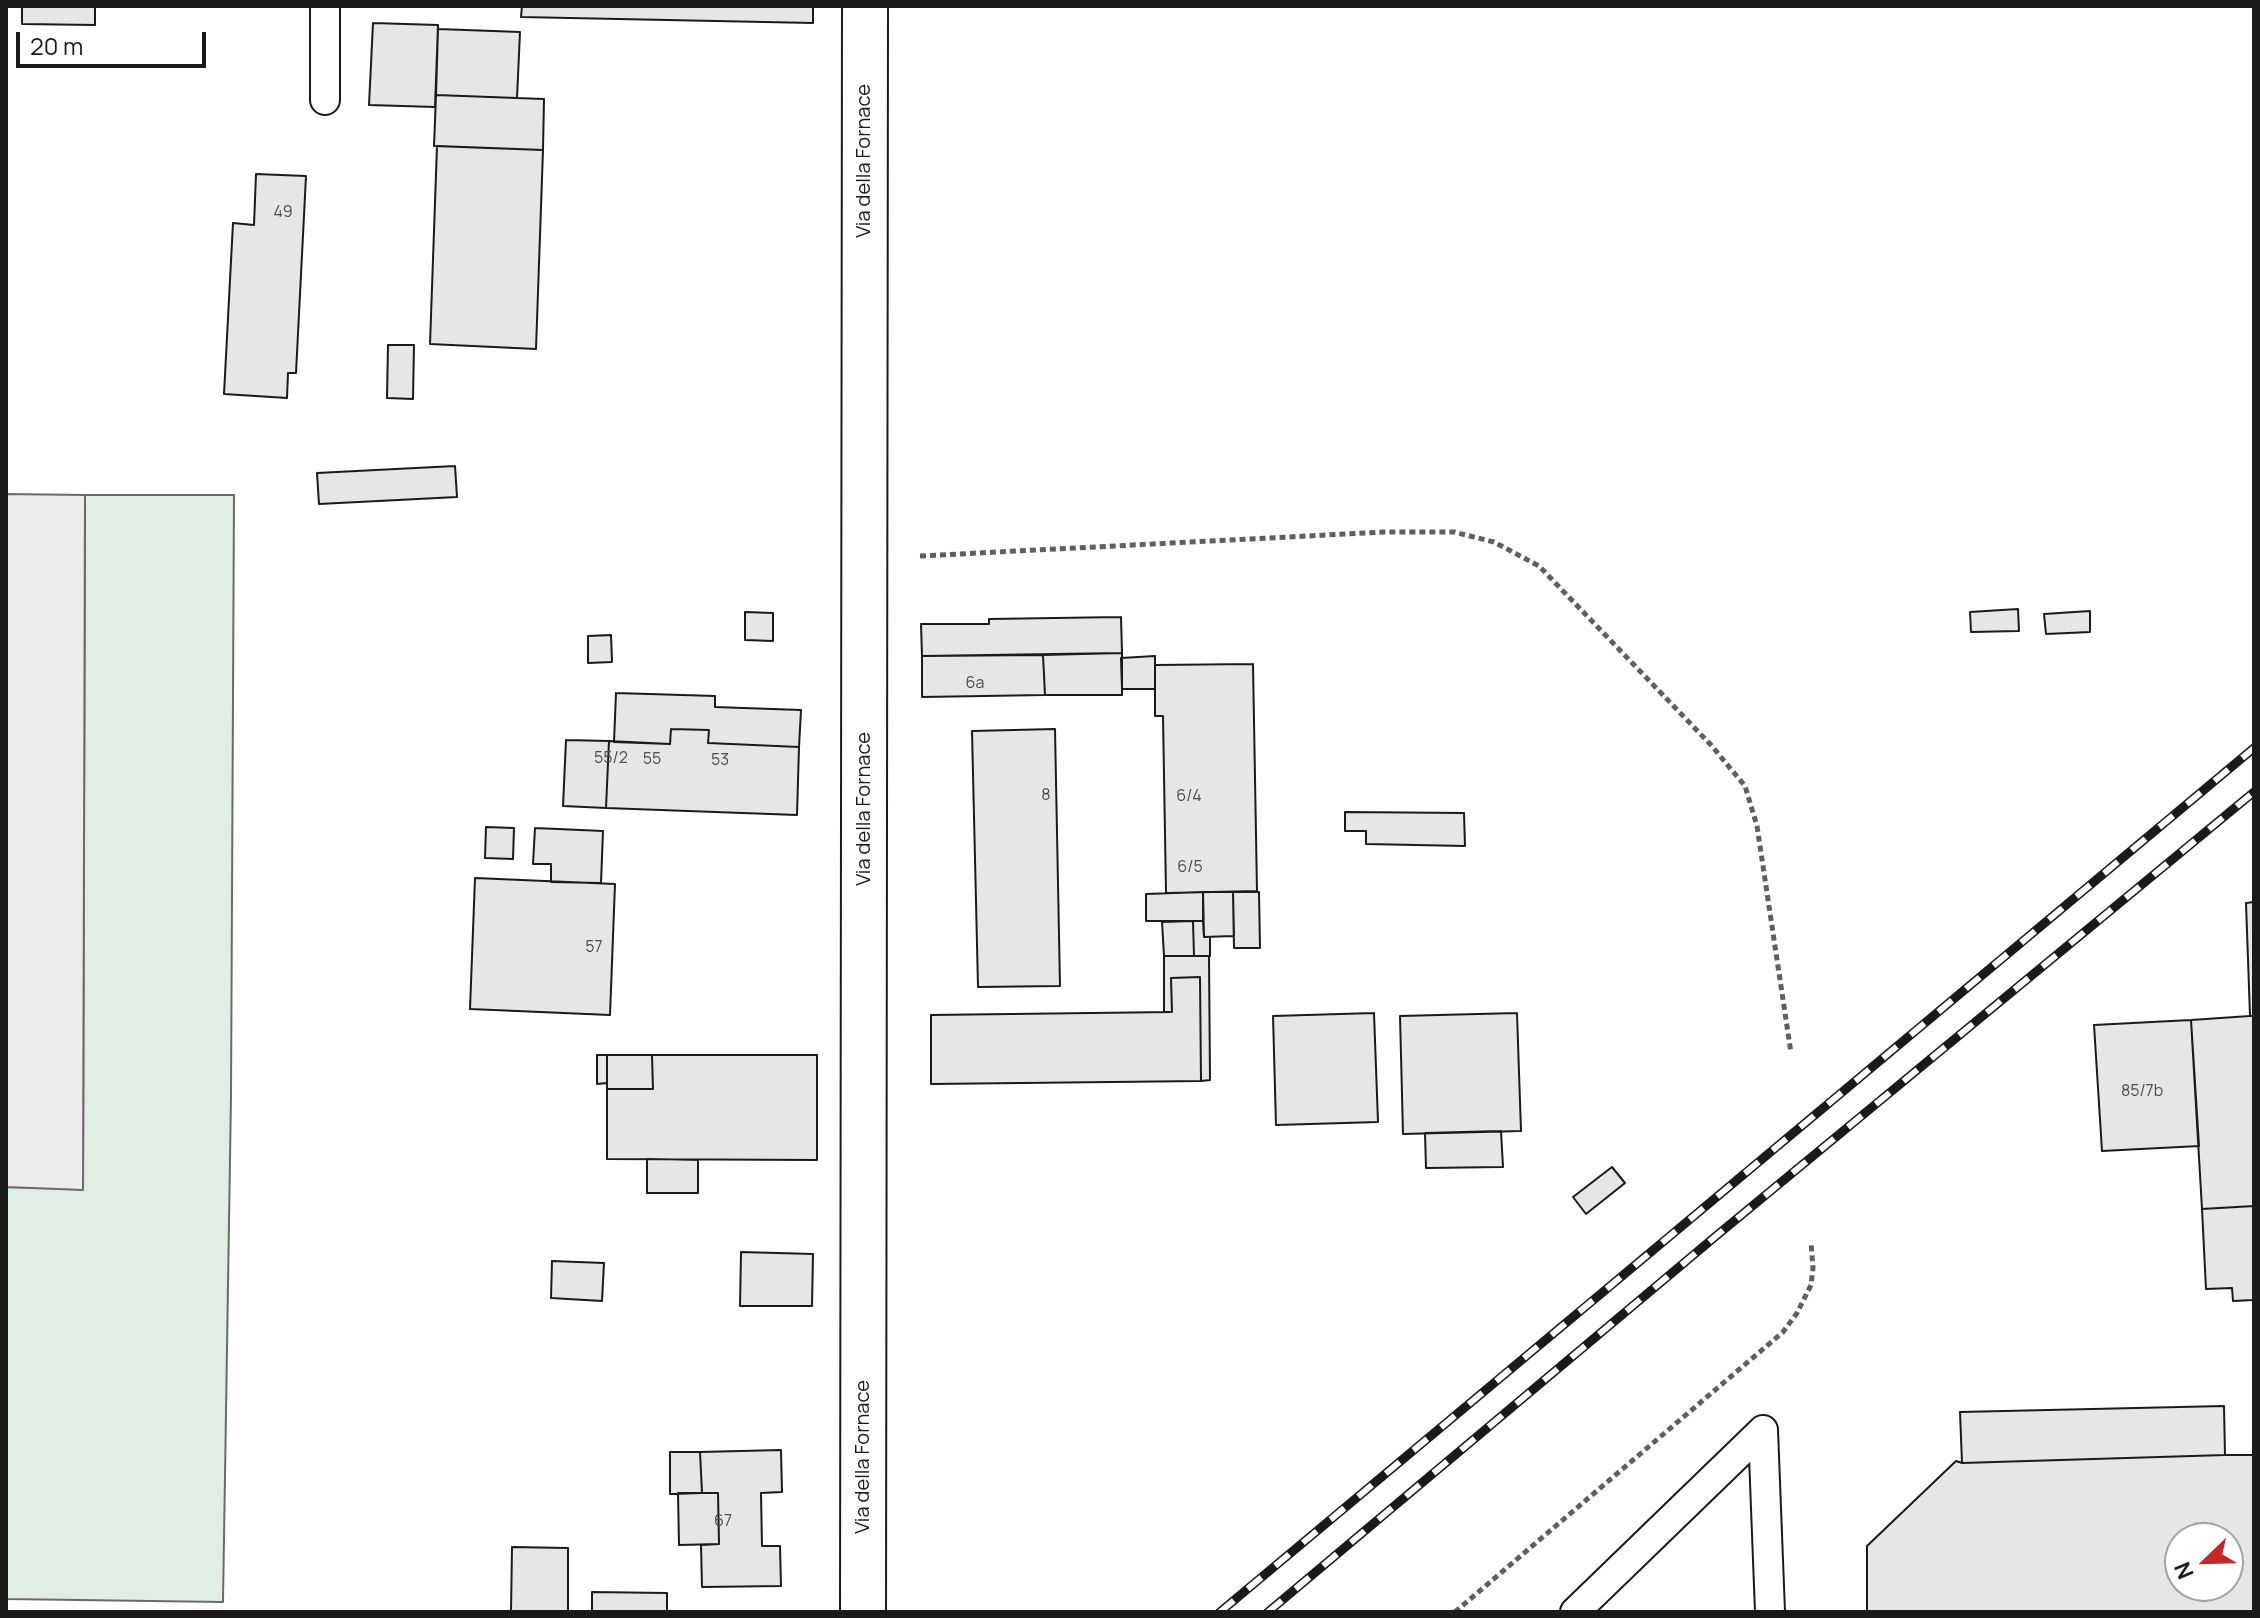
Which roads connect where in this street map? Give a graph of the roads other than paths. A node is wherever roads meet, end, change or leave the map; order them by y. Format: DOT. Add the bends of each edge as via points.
graph roads {
  1 [pos="325,6"];
  2 [pos="865,6"];
  3 [pos="325,100"];
  4 [pos="863,1612"];
  5 [pos="1575,1612"];
  6 [pos="1770,1612"];
  1 -- 3 [label="lane"];
  2 -- 4 [label="street, Via della Fornace"];
  5 -- 6 [label="lane" via="1763,1430"];
}
